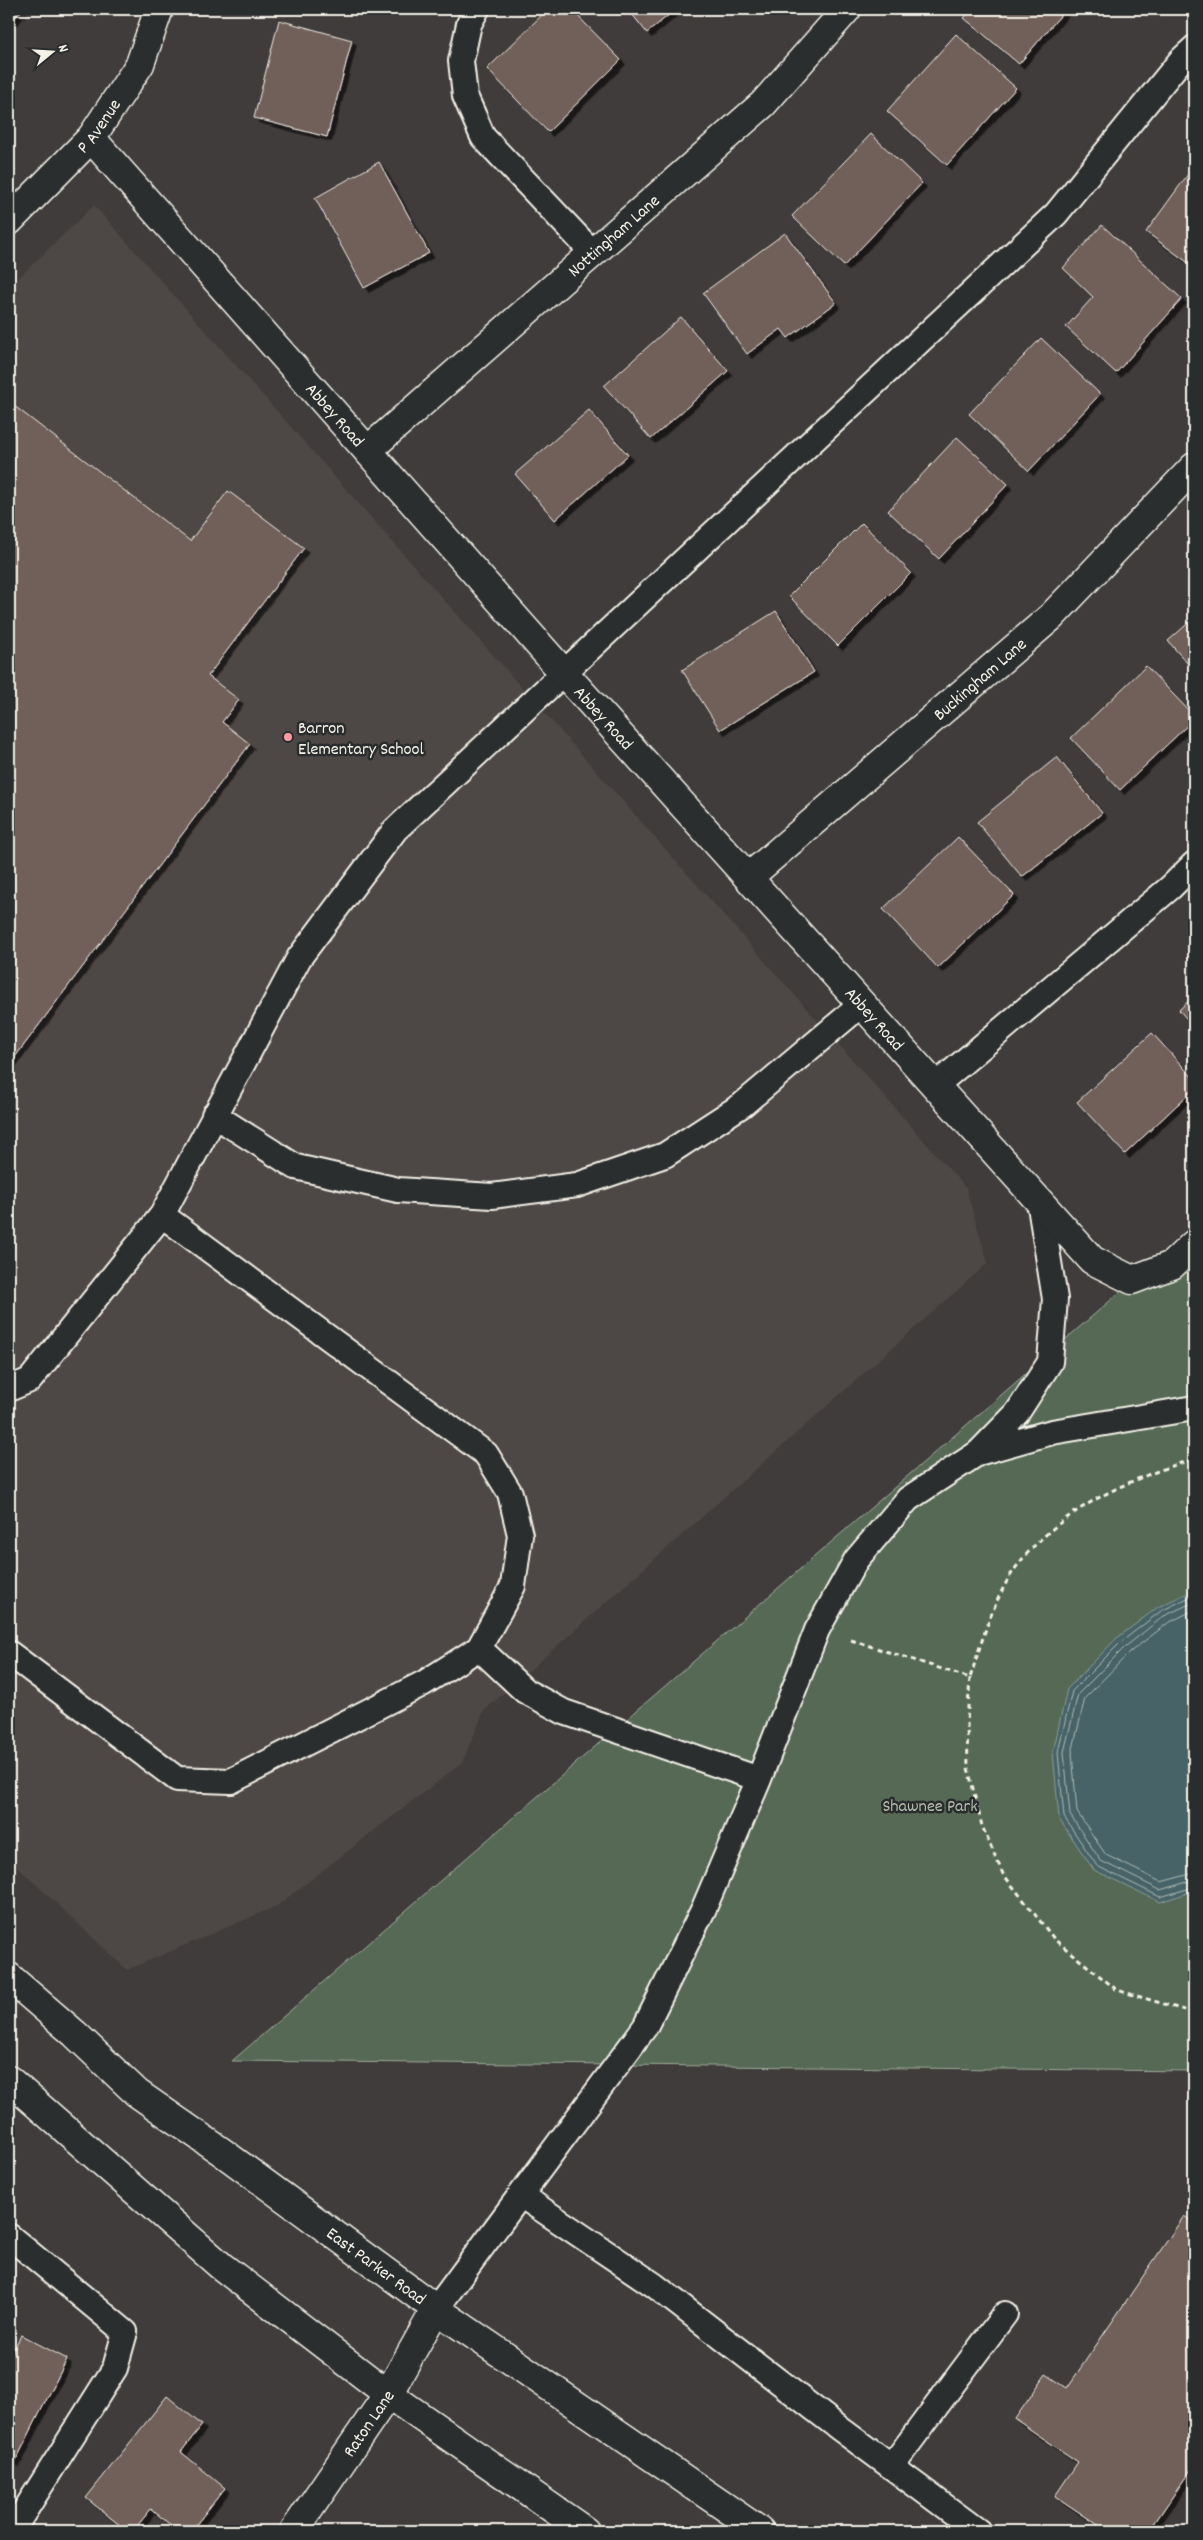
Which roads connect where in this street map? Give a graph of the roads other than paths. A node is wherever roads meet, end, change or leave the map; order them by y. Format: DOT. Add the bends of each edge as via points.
graph roads {
  1 [pos="159,9"];
  2 [pos="477,9"];
  3 [pos="847,9"];
  4 [pos="1194,48"];
  5 [pos="91,138"];
  6 [pos="9,221"];
  7 [pos="593,254"];
  8 [pos="368,450"];
  9 [pos="1194,467"];
  10 [pos="564,673"];
  11 [pos="1194,864"];
  12 [pos="750,877"];
  13 [pos="862,1004"];
  14 [pos="935,1086"];
  15 [pos="214,1116"];
  16 [pos="1039,1200"];
  17 [pos="162,1214"];
  18 [pos="1194,1244"];
  19 [pos="9,1389"];
  20 [pos="1194,1408"];
  21 [pos="978,1453"];
  22 [pos="479,1648"];
  23 [pos="9,1653"];
  24 [pos="759,1779"];
  25 [pos="9,1977"];
  26 [pos="9,2080"];
  27 [pos="522,2196"];
  28 [pos="9,2236"];
  29 [pos="436,2309"];
  30 [pos="1005,2314"];
  31 [pos="388,2394"];
  32 [pos="891,2467"];
  33 [pos="12,2531"];
  34 [pos="294,2531"];
  35 [pos="585,2531"];
  36 [pos="760,2531"];
  37 [pos="978,2531"];
  1 -- 5 [label="street, P Avenue" via="140,64"];
  2 -- 7 [label="lane" via="469,24 461,61 465,96 483,137"];
  3 -- 7 [label="street, Nottingham Lane" via="763,104"];
  4 -- 10 [label="lane" via="1056,214"];
  5 -- 6 [label="street, P Avenue"];
  5 -- 8 [label="street, Abbey Road"];
  7 -- 8 [label="street, Nottingham Lane"];
  8 -- 10 [label="street, Abbey Road"];
  9 -- 12 [label="street, Buckingham Lane" via="1051,616"];
  10 -- 12 [label="street, Abbey Road"];
  10 -- 15 [label="lane" via="395,830 299,958"];
  11 -- 14 [label="lane"];
  12 -- 13 [label="street, Abbey Road"];
  13 -- 14 [label="street, Abbey Road"];
  13 -- 15 [label="lane" via="742,1105 666,1155 577,1185 492,1196 398,1190 296,1167"];
  14 -- 16 [label="street, Abbey Road"];
  15 -- 17 [label="lane"];
  16 -- 18 [label="street, Abbey Road" via="1092,1260 1132,1280 1172,1264"];
  16 -- 21 [label="lane" via="1055,1299 1050,1362 1017,1413"];
  17 -- 19 [label="lane" via="30,1380"];
  17 -- 22 [label="lane" via="486,1454 510,1493 520,1535 513,1586"];
  20 -- 21 [label="lane" via="1052,1432"];
  21 -- 24 [label="lane" via="908,1499 856,1560 817,1630"];
  22 -- 23 [label="lane" via="424,1683 232,1781 177,1779"];
  22 -- 24 [label="lane" via="525,1691 564,1712"];
  24 -- 27 [label="lane" via="704,1908 645,2027"];
  25 -- 29 [label="street, East Parker Road" via="136,2093"];
  26 -- 31 [label="street" via="221,2266"];
  27 -- 29 [label="lane"];
  27 -- 32 [label="lane" via="654,2284"];
  28 -- 33 [label="lane" via="125,2332 116,2368"];
  29 -- 31 [label="street, Raton Lane"];
  29 -- 36 [label="street, East Parker Road"];
  30 -- 32 [label="lane"];
  31 -- 34 [label="street, Raton Lane"];
  31 -- 35 [label="street"];
  32 -- 37 [label="lane"];
}
